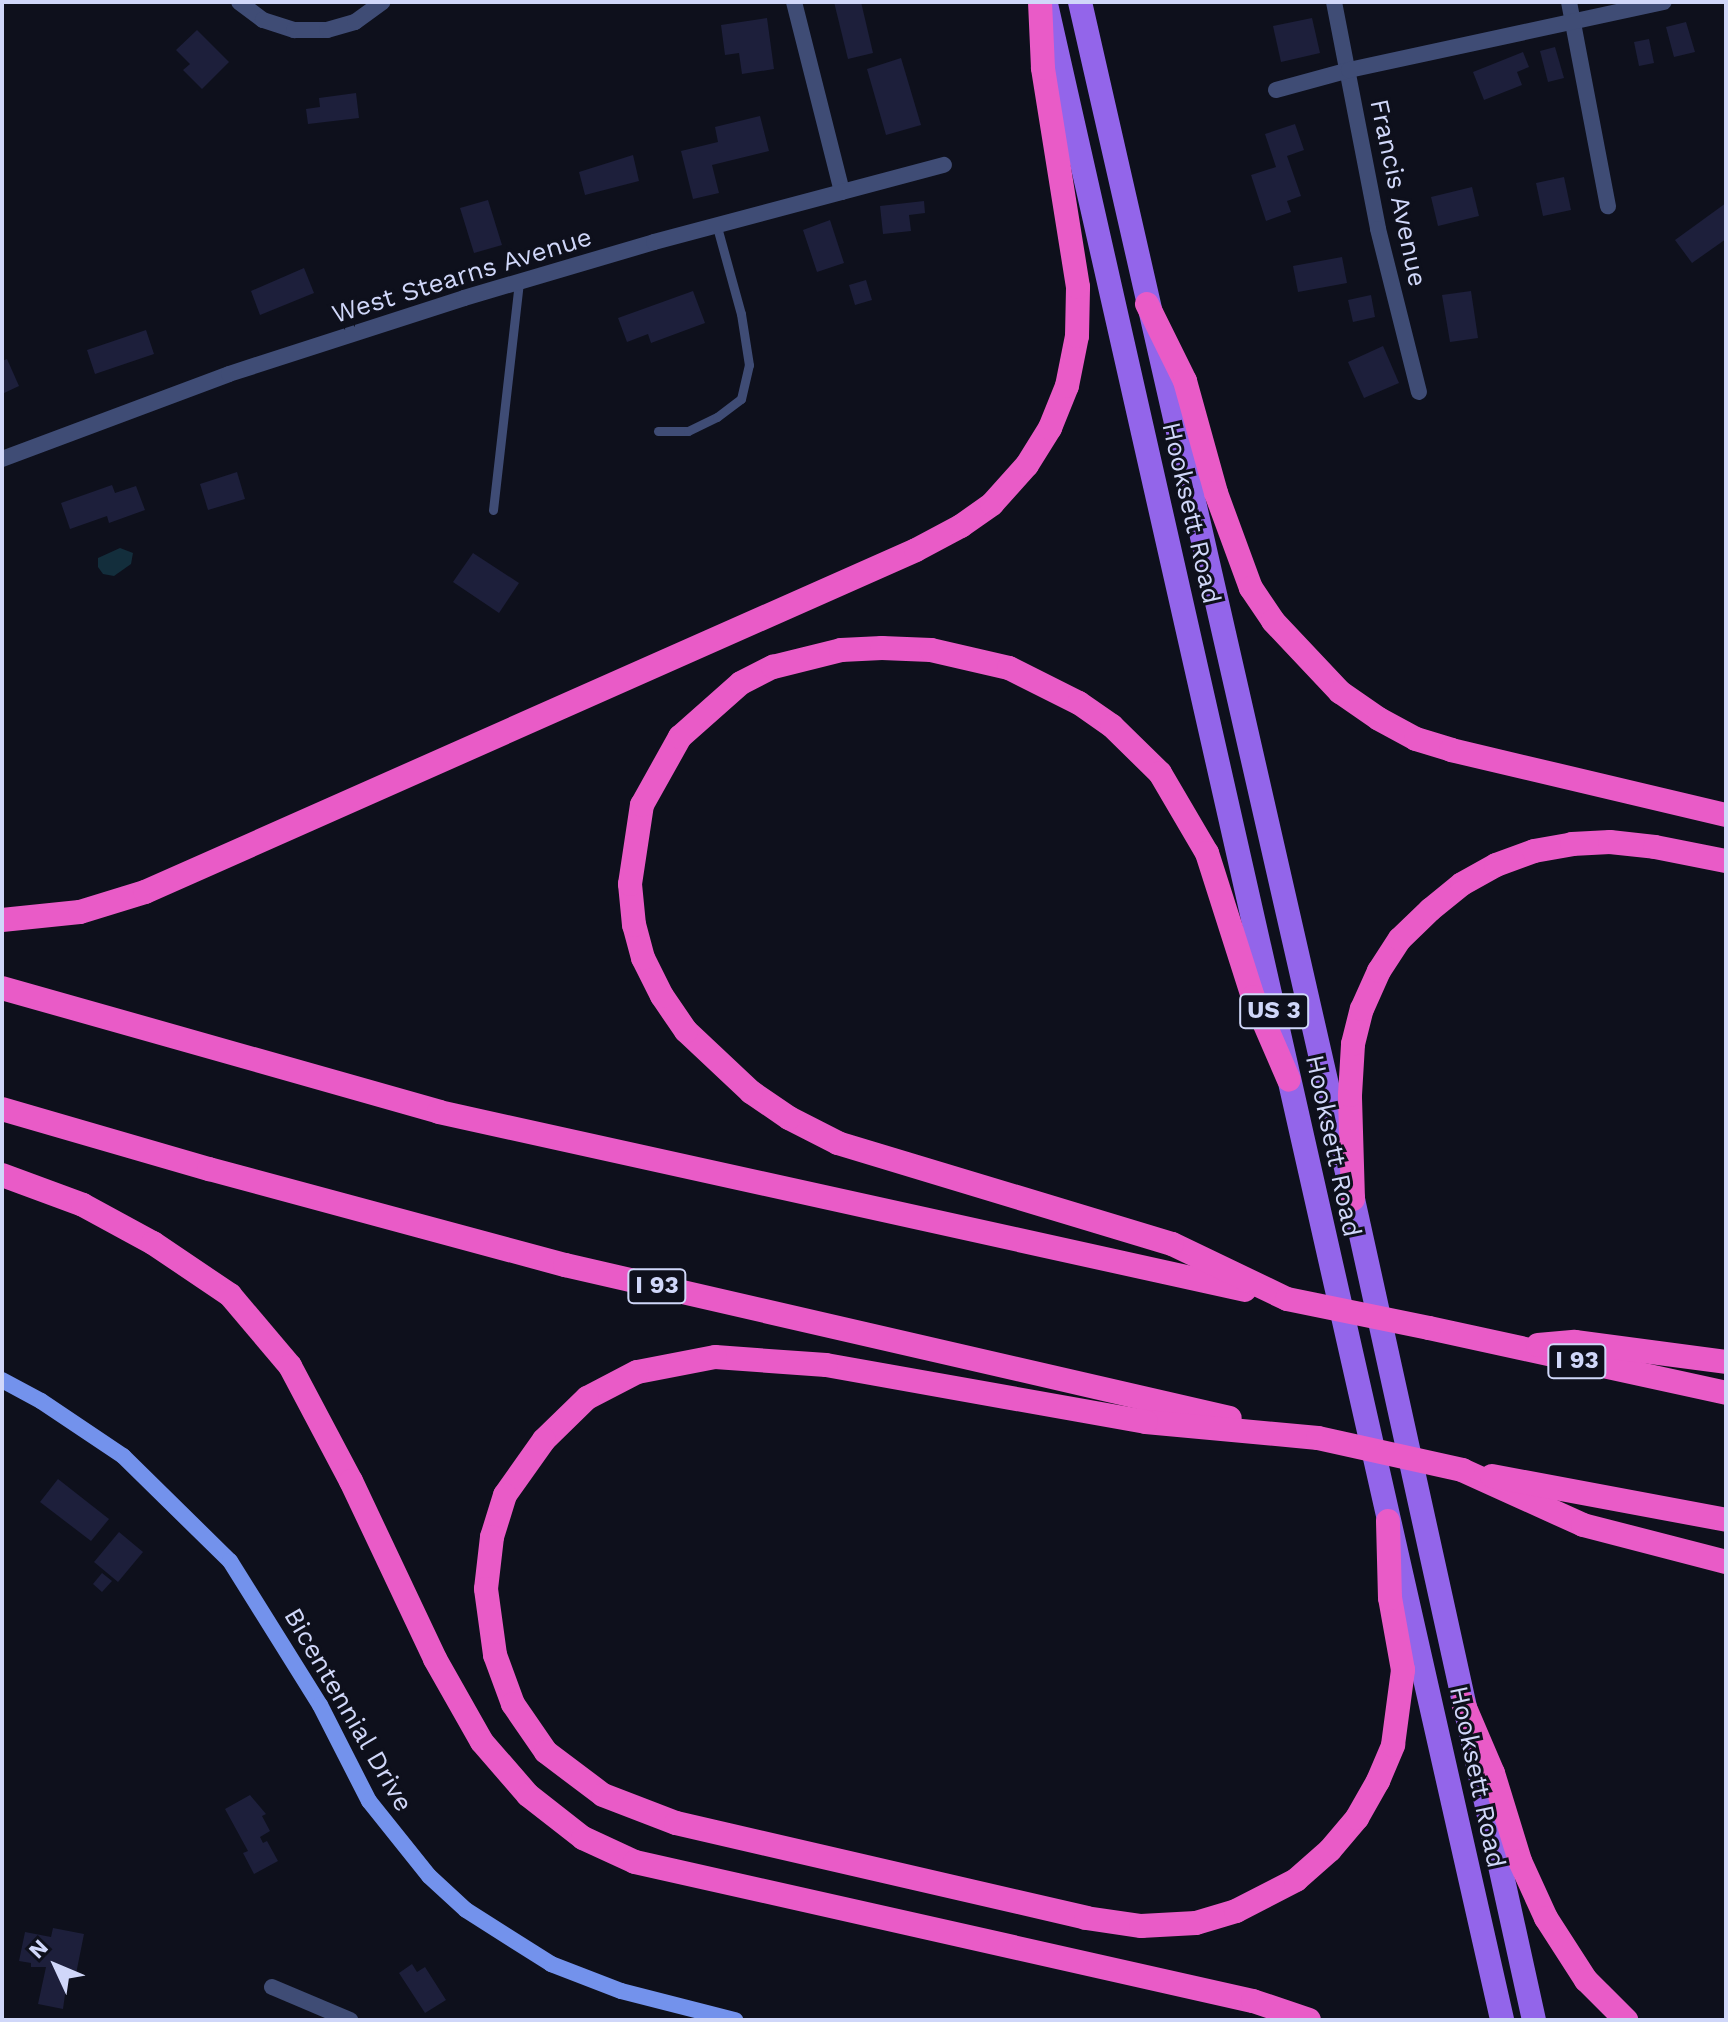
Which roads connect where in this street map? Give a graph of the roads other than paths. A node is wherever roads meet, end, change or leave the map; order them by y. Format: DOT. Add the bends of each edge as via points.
graph roads {
  1 [pos="239,2"];
  2 [pos="383,2"];
  3 [pos="794,2"];
  4 [pos="1043,2"];
  5 [pos="1080,2"];
  6 [pos="1334,2"];
  7 [pos="1569,2"];
  8 [pos="1664,2"];
  9 [pos="1573,20"];
  10 [pos="1349,70"];
  11 [pos="1276,90"];
  12 [pos="944,165"];
  13 [pos="842,192"];
  14 [pos="1608,206"];
  15 [pos="717,227"];
  16 [pos="519,282"];
  17 [pos="1147,304"];
  18 [pos="1419,392"];
  19 [pos="658,431"];
  20 [pos="2,459"];
  21 [pos="493,510"];
  22 [pos="1726,815"];
  23 [pos="1726,861"];
  24 [pos="2,920"];
  25 [pos="2,988"];
  26 [pos="1289,1080"];
  27 [pos="2,1109"];
  28 [pos="2,1175"];
  29 [pos="1353,1199"];
  30 [pos="1287,1299"];
  31 [pos="1514,1348"];
  32 [pos="1726,1362"];
  33 [pos="2,1380"];
  34 [pos="1726,1393"];
  35 [pos="1318,1438"];
  36 [pos="1462,1470"];
  37 [pos="1726,1520"];
  38 [pos="1388,1521"];
  39 [pos="1726,1562"];
  40 [pos="1463,1703"];
  41 [pos="272,1987"];
  42 [pos="350,2020"];
  43 [pos="735,2020"];
  44 [pos="1309,2020"];
  45 [pos="1502,2020"];
  46 [pos="1534,2020"];
  47 [pos="1626,2020"];
  1 -- 2 [label="street" via="263,20 294,30 355,22"];
  3 -- 13 [label="street"];
  4 -- 24 [label="highway" via="1043,68 1078,287 1077,336 1067,386 1050,428 1027,465 992,504 916,550 145,892 80,912"];
  4 -- 26 [label="main road, Hooksett Road / US 3"];
  5 -- 17 [label="main road, Hooksett Road / US 3"];
  6 -- 10 [label="street, Francis Avenue"];
  7 -- 9 [label="street"];
  8 -- 9 [label="street"];
  9 -- 10 [label="street"];
  9 -- 14 [label="street"];
  10 -- 11 [label="street"];
  10 -- 18 [label="street, Francis Avenue" via="1378,229"];
  12 -- 13 [label="street, West Stearns Avenue"];
  13 -- 15 [label="street, West Stearns Avenue"];
  15 -- 16 [label="street, West Stearns Avenue"];
  15 -- 19 [label="lane" via="749,365 741,399 688,431"];
  16 -- 20 [label="street, West Stearns Avenue" via="229,374"];
  16 -- 21 [label="lane"];
  17 -- 22 [label="highway" via="1185,381 1216,493 1251,588 1273,621 1340,692 1379,719 1439,747"];
  17 -- 29 [label="main road, Hooksett Road / US 3"];
  23 -- 29 [label="highway" via="1640,845 1572,844 1496,865 1430,910 1400,939 1362,1009 1353,1044 1350,1095"];
  25 -- 30 [label="highway, I 93" via="439,1112"];
  26 -- 30 [label="highway" via="1253,997 1207,853 1169,786 1112,726 1009,668 931,650 882,648 841,650 773,667 741,683 680,737 642,805 630,884 643,958 686,1031 751,1092 838,1143 1172,1244"];
  26 -- 38 [label="main road, Hooksett Road / US 3"];
  27 -- 35 [label="highway, I 93" via="565,1265"];
  28 -- 44 [label="highway" via="83,1205 153,1243 230,1295 290,1366 435,1659 482,1742 528,1795 583,1838 635,1862 1253,2001"];
  29 -- 40 [label="main road, Hooksett Road / US 3"];
  30 -- 31 [label="highway, I 93, bridge"];
  31 -- 32 [label="highway" via="1575,1342"];
  31 -- 34 [label="highway, I 93"];
  33 -- 43 [label="street, Bicentennial Drive" via="123,1456 230,1561 320,1705 369,1801 429,1876 466,1910 551,1964 621,1991"];
  35 -- 36 [label="highway, I 93, bridge"];
  35 -- 38 [label="highway" via="1146,1422 826,1365 715,1357 637,1372 587,1398 544,1440 505,1495 492,1537 486,1589 495,1655 513,1704 546,1752 603,1795 676,1823 1086,1918 1141,1926 1196,1923 1236,1911 1296,1880 1357,1818 1378,1781 1393,1745 1403,1670 1390,1598"];
  36 -- 37 [label="highway, I 93"];
  36 -- 39 [label="highway" via="1583,1525"];
  38 -- 45 [label="main road, Hooksett Road / US 3"];
  40 -- 46 [label="main road, Hooksett Road / US 3"];
  40 -- 47 [label="highway" via="1546,1918 1586,1980"];
  41 -- 42 [label="street"];
}
